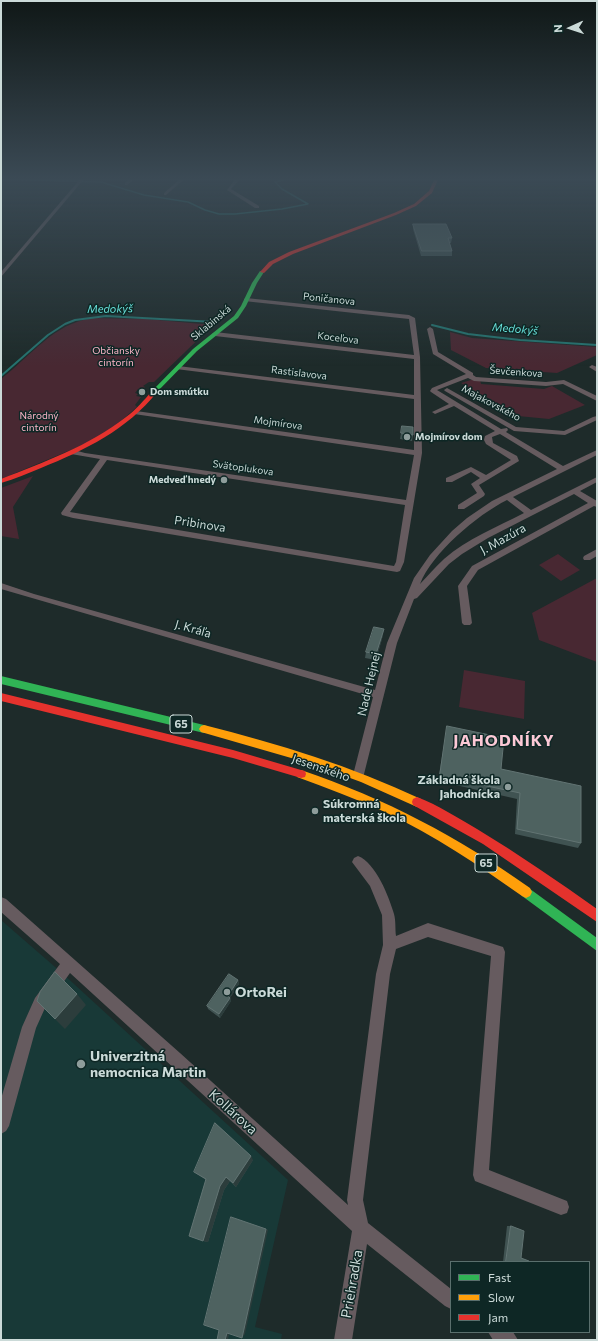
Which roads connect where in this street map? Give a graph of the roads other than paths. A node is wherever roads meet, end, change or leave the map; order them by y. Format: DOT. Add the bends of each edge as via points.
graph roads {
  1 [pos="30,241"];
  2 [pos="324,241"];
  3 [pos="1,275"];
  4 [pos="246,300"];
  5 [pos="430,330"];
  6 [pos="215,334"];
  7 [pos="417,357"];
  8 [pos="178,368"];
  9 [pos="469,375"];
  10 [pos="447,390"];
  11 [pos="418,397"];
  12 [pos="597,399"];
  13 [pos="454,404"];
  14 [pos="136,412"];
  15 [pos="435,412"];
  16 [pos="596,418"];
  17 [pos="514,429"];
  18 [pos="501,431"];
  19 [pos="74,452"];
  20 [pos="597,452"];
  21 [pos="418,453"];
  22 [pos="105,458"];
  23 [pos="563,469"];
  24 [pos="486,478"];
  25 [pos="597,479"];
  26 [pos="449,480"];
  27 [pos="1,481"];
  28 [pos="574,490"];
  29 [pos="507,497"];
  30 [pos="409,503"];
  31 [pos="596,504"];
  32 [pos="461,507"];
  33 [pos="530,513"];
  34 [pos="597,552"];
  35 [pos="587,558"];
  36 [pos="1,586"];
  37 [pos="410,601"];
  38 [pos="467,622"];
  39 [pos="1,680"];
  40 [pos="379,695"];
  41 [pos="1,697"];
  42 [pos="359,775"];
  43 [pos="334,785"];
  44 [pos="365,797"];
  45 [pos="358,862"];
  46 [pos="1,903"];
  47 [pos="597,916"];
  48 [pos="597,944"];
  49 [pos="390,945"];
  50 [pos="68,964"];
  51 [pos="1,1126"];
  52 [pos="561,1208"];
  53 [pos="361,1228"];
  54 [pos="450,1299"];
  55 [pos="498,1333"];
  56 [pos="343,1340"];
  57 [pos="509,1340"];
  1 -- 3 [label="street"];
  2 -- 4 [label="street, Sklabinská" via="271,262 257,277"];
  4 -- 6 [label="street, Sklabinská" via="245,306 236,317"];
  4 -- 7 [label="street, Poničanova" via="409,317 412,318"];
  5 -- 9 [label="street, Ševčenkova" via="434,353"];
  6 -- 7 [label="street, Koceľova"];
  6 -- 8 [label="street, Sklabinská"];
  7 -- 11 [label="street"];
  8 -- 11 [label="street, Rastislavova"];
  8 -- 14 [label="street, Sklabinská"];
  9 -- 12 [label="street, Ševčenkova" via="474,379 546,384 564,382"];
  9 -- 13 [label="street" via="434,389 433,391"];
  10 -- 17 [label="street, Majakovského"];
  11 -- 21 [label="street"];
  13 -- 15 [label="street"];
  13 -- 18 [label="street"];
  14 -- 19 [label="street, Sklabinská" via="116,428"];
  14 -- 21 [label="street, Mojmírova"];
  16 -- 17 [label="street, Majakovského" via="565,433"];
  17 -- 18 [label="street"];
  18 -- 23 [label="street"];
  18 -- 24 [label="street" via="489,436 488,440 515,461"];
  19 -- 22 [label="street, Svätoplukova"];
  19 -- 27 [label="street, Sklabinská"];
  20 -- 23 [label="street, Nade Hejnej"];
  21 -- 30 [label="street"];
  22 -- 30 [label="street, Svätoplukova"];
  22 -- 30 [label="street, Pribinova" via="65,513 397,569"];
  23 -- 29 [label="street, Nade Hejnej"];
  24 -- 26 [label="street" via="471,469"];
  24 -- 32 [label="street" via="475,484 481,494"];
  25 -- 28 [label="street, Nade Hejnej"];
  28 -- 31 [label="street, J. Mazúra"];
  28 -- 33 [label="street, Nade Hejnej"];
  29 -- 33 [label="street"];
  29 -- 37 [label="street, Nade Hejnej" via="483,510 451,537 418,578"];
  31 -- 38 [label="street, J. Mazúra" via="475,568 462,586"];
  33 -- 37 [label="street, Nade Hejnej" via="459,552 446,562"];
  34 -- 35 [label="street"];
  36 -- 40 [label="street, J. Kráľa"];
  37 -- 40 [label="street, Nade Hejnej" via="392,643"];
  39 -- 42 [label="street, Jesenského / 65" via="286,750"];
  40 -- 42 [label="street, Nade Hejnej"];
  41 -- 43 [label="street, Jesenského / 65" via="250,758"];
  42 -- 43 [label="street"];
  42 -- 44 [label="street"];
  42 -- 47 [label="street, Jesenského / 65" via="457,822 532,869"];
  43 -- 44 [label="street, Jesenského / 65"];
  44 -- 48 [label="street, Jesenského / 65" via="461,847 526,890"];
  45 -- 49 [label="street" via="375,882 388,915"];
  46 -- 50 [label="street, Kollárova"];
  49 -- 52 [label="street" via="428,930 498,952 481,1175"];
  49 -- 53 [label="street" via="383,974 359,1158 355,1200"];
  50 -- 51 [label="street" via="40,1003 29,1027"];
  50 -- 53 [label="street, Kollárova"];
  53 -- 54 [label="street, Kollárova"];
  53 -- 56 [label="street, Priehradka"];
  55 -- 57 [label="street"];
}
